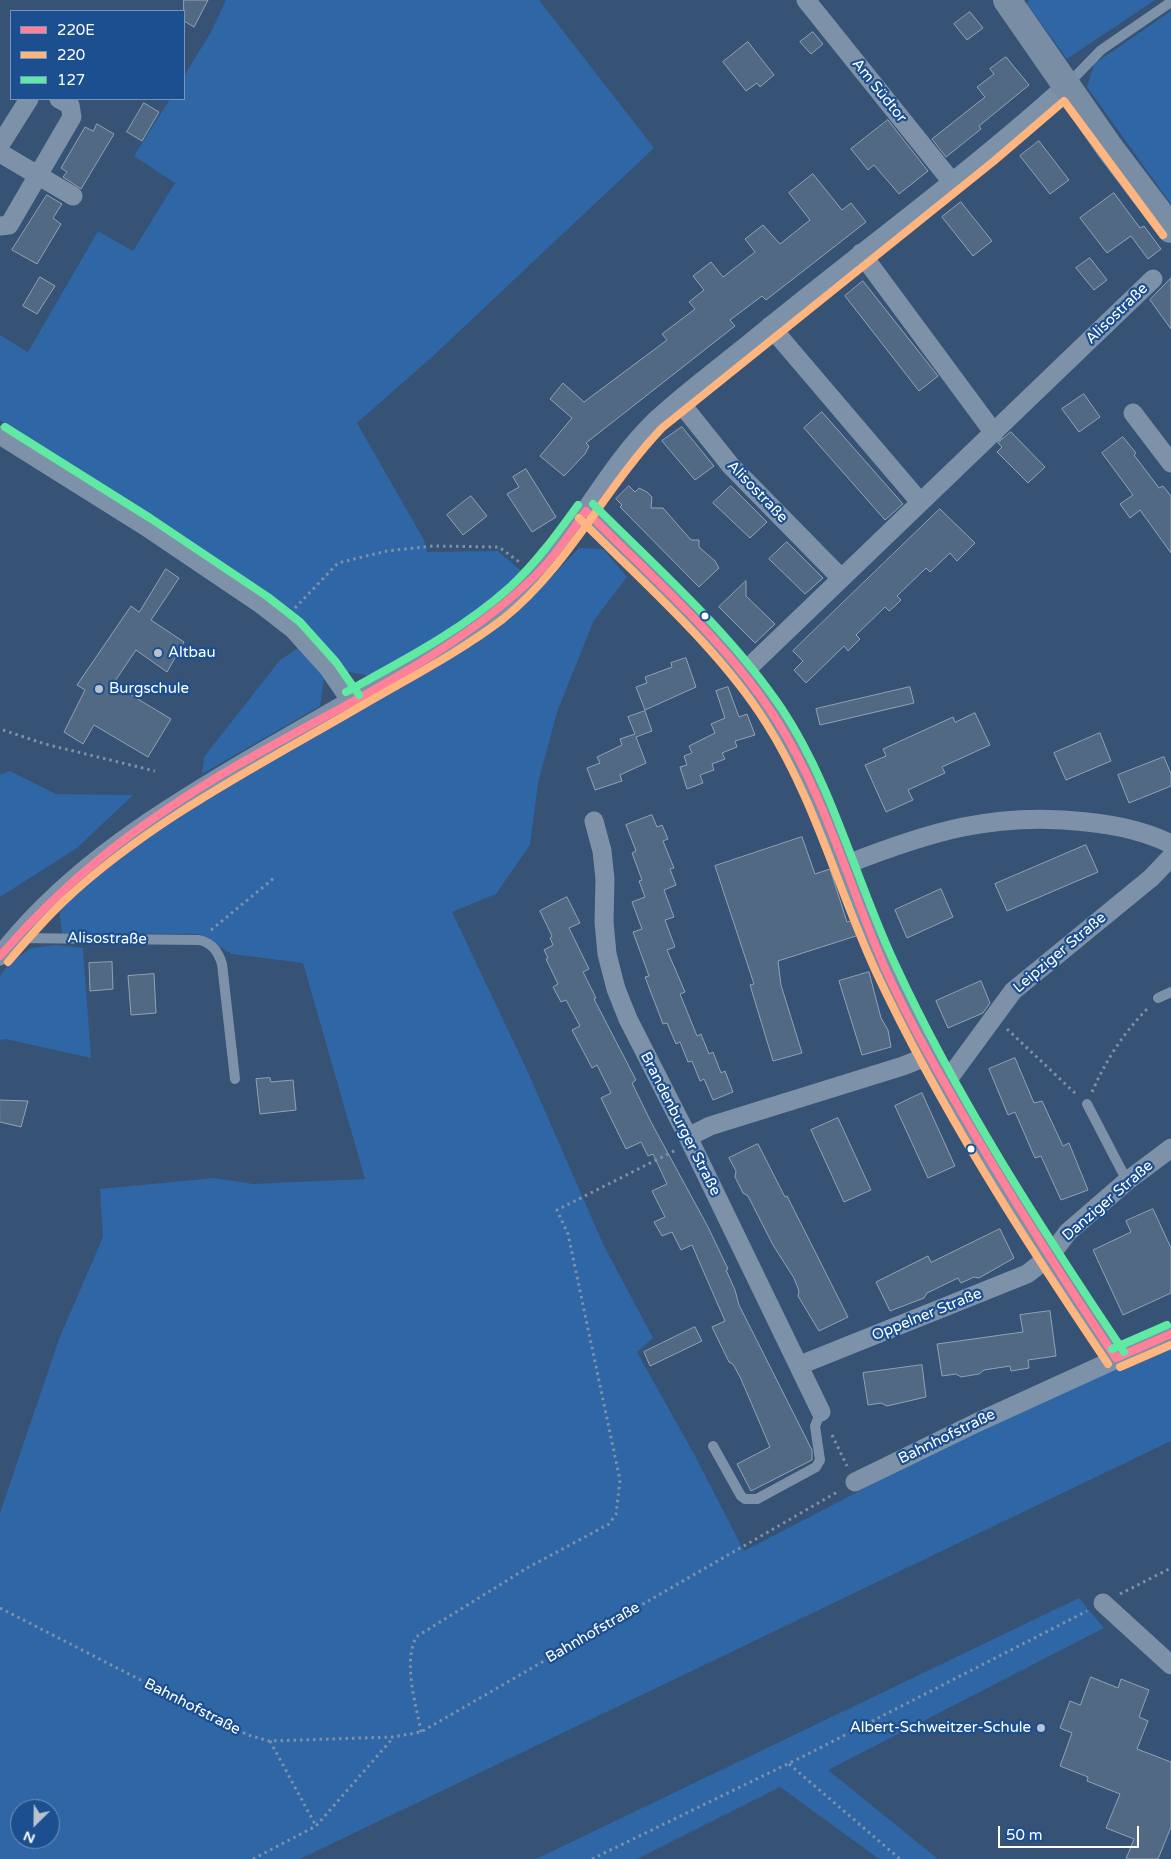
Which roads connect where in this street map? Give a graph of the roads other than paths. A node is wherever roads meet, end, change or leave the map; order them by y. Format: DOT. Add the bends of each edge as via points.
graph roads {
  1 [pos="806,0"];
  2 [pos="1007,0"];
  3 [pos="1171,2"];
  4 [pos="1066,86"];
  5 [pos="28,100"];
  6 [pos="61,100"];
  7 [pos="0,145"];
  8 [pos="0,153"];
  9 [pos="39,175"];
  10 [pos="952,182"];
  11 [pos="73,196"];
  12 [pos="0,226"];
  13 [pos="1171,229"];
  14 [pos="861,253"];
  15 [pos="1153,280"];
  16 [pos="770,326"];
  17 [pos="679,402"];
  18 [pos="1133,413"];
  19 [pos="994,432"];
  20 [pos="0,435"];
  21 [pos="1171,463"];
  22 [pos="920,502"];
  23 [pos="586,511"];
  24 [pos="841,578"];
  25 [pos="743,673"];
  26 [pos="351,701"];
  27 [pos="594,821"];
  28 [pos="1171,844"];
  29 [pos="1171,857"];
  30 [pos="845,865"];
  31 [pos="14,938"];
  32 [pos="0,956"];
  33 [pos="1171,992"];
  34 [pos="1158,998"];
  35 [pos="928,1056"];
  36 [pos="235,1079"];
  37 [pos="944,1085"];
  38 [pos="1087,1104"];
  39 [pos="688,1137"];
  40 [pos="1171,1148"];
  41 [pos="1127,1181"];
  42 [pos="1049,1257"];
  43 [pos="1171,1334"];
  44 [pos="1116,1358"];
  45 [pos="800,1365"];
  46 [pos="821,1412"];
  47 [pos="713,1446"];
  48 [pos="855,1482"];
  49 [pos="1103,1603"];
  50 [pos="1171,1665"];
  1 -- 10 [label="street, Am Südtor"];
  2 -- 4 [label="main road"];
  3 -- 4 [label="lane" via="1101,50"];
  4 -- 10 [label="street"];
  4 -- 13 [label="main road"];
  5 -- 7 [label="street"];
  6 -- 9 [label="street" via="70,105 72,117"];
  8 -- 9 [label="street"];
  9 -- 11 [label="street"];
  9 -- 12 [label="street" via="9,225"];
  10 -- 14 [label="street"];
  14 -- 16 [label="street"];
  14 -- 19 [label="street"];
  15 -- 19 [label="street, Alisostraße"];
  16 -- 17 [label="street"];
  16 -- 22 [label="street"];
  17 -- 23 [label="street" via="655,421 635,444"];
  17 -- 24 [label="street, Alisostraße" via="730,466"];
  18 -- 21 [label="street"];
  19 -- 22 [label="street, Alisostraße"];
  20 -- 26 [label="street" via="145,526 284,621 328,669"];
  22 -- 24 [label="street, Alisostraße"];
  23 -- 25 [label="street"];
  23 -- 26 [label="street" via="536,575 470,631"];
  24 -- 25 [label="street, Alisostraße"];
  25 -- 30 [label="street" via="795,752"];
  26 -- 31 [label="street" via="149,821 97,860"];
  27 -- 39 [label="street, Brandenburger Straße" via="602,851 607,954 616,988 628,1019"];
  28 -- 30 [label="street" via="1113,825 1031,818 981,822 934,833"];
  29 -- 37 [label="street, Leipziger Straße" via="1151,878 1013,991"];
  30 -- 35 [label="street" via="884,965"];
  31 -- 32 [label="street"];
  31 -- 36 [label="lane, Alisostraße" via="199,940 214,947 222,964"];
  33 -- 34 [label="lane"];
  35 -- 37 [label="street"];
  35 -- 39 [label="street" via="710,1126"];
  37 -- 42 [label="street"];
  38 -- 41 [label="lane"];
  39 -- 45 [label="street, Brandenburger Straße"];
  40 -- 41 [label="street, Danziger Straße"];
  41 -- 42 [label="street, Danziger Straße" via="1068,1232"];
  42 -- 44 [label="street"];
  42 -- 45 [label="street, Oppelner Straße" via="1027,1274"];
  43 -- 44 [label="street, Bahnhofstraße"];
  44 -- 48 [label="street, Bahnhofstraße"];
  45 -- 46 [label="street, Brandenburger Straße"];
  46 -- 47 [label="lane" via="815,1426 820,1460 816,1467 757,1499 741,1496"];
  49 -- 50 [label="street"];
}
